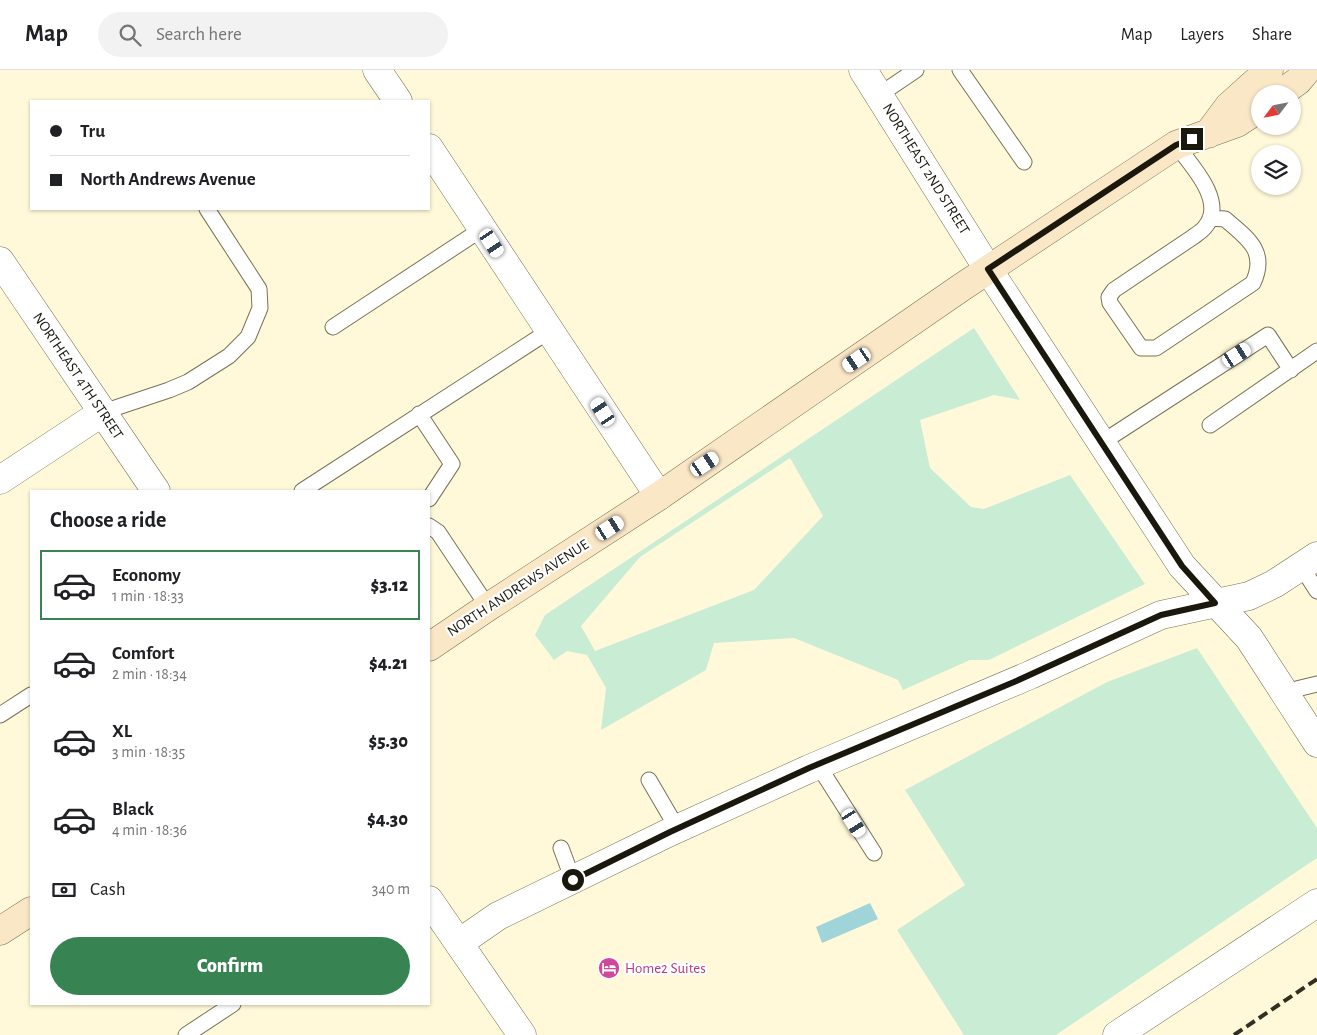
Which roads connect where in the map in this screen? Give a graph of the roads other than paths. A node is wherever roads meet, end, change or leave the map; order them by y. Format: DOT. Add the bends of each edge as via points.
graph roads {
  1 [pos="377,70"];
  2 [pos="863,70"];
  3 [pos="916,70"];
  4 [pos="960,70"];
  5 [pos="1268,70"];
  6 [pos="1307,70"];
  7 [pos="1294,85"];
  8 [pos="879,95"];
  9 [pos="397,100"];
  10 [pos="1251,114"];
  11 [pos="1208,134"];
  12 [pos="1176,145"];
  13 [pos="430,150"];
  14 [pos="1024,162"];
  15 [pos="208,210"];
  16 [pos="1210,218"];
  17 [pos="482,228"];
  18 [pos="0,261"];
  19 [pos="988,269"];
  20 [pos="333,327"];
  21 [pos="549,331"];
  22 [pos="1317,352"];
  23 [pos="1291,370"];
  24 [pos="103,412"];
  25 [pos="419,414"];
  26 [pos="1210,425"];
  27 [pos="1101,443"];
  28 [pos="0,480"];
  29 [pos="155,490"];
  30 [pos="304,490"];
  31 [pos="659,496"];
  32 [pos="430,497"];
  33 [pos="430,527"];
  34 [pos="1309,561"];
  35 [pos="1317,591"];
  36 [pos="1215,603"];
  37 [pos="488,607"];
  38 [pos="430,646"];
  39 [pos="1317,684"];
  40 [pos="1284,692"];
  41 [pos="30,696"];
  42 [pos="0,715"];
  43 [pos="1317,743"];
  44 [pos="818,765"];
  45 [pos="650,780"];
  46 [pos="678,828"];
  47 [pos="561,848"];
  48 [pos="874,853"];
  49 [pos="573,880"];
  50 [pos="1317,903"];
  51 [pos="30,912"];
  52 [pos="433,914"];
  53 [pos="0,931"];
  54 [pos="459,943"];
  55 [pos="231,1005"];
  56 [pos="520,1034"];
  57 [pos="186,1035"];
  58 [pos="1117,1035"];
  1 -- 9 [label="street"];
  2 -- 8 [label="street, NORTHEAST 2ND STREET"];
  3 -- 8 [label="lane"];
  4 -- 14 [label="lane"];
  5 -- 11 [label="main road" via="1229,106"];
  6 -- 7 [label="main road"];
  8 -- 19 [label="street, NORTHEAST 2ND STREET"];
  10 -- 11 [label="main road, NORTH ANDREWS AVENUE"];
  11 -- 12 [label="main road, NORTH ANDREWS AVENUE"];
  12 -- 16 [label="lane" via="1211,197"];
  12 -- 19 [label="main road, NORTH ANDREWS AVENUE"];
  13 -- 17 [label="street"];
  15 -- 24 [label="lane" via="259,289 260,308 248,337 229,356 188,382"];
  16 -- 16 [label="lane" via="1205,228 1114,290 1109,297 1110,304 1141,348 1156,348 1253,283 1259,271 1259,258 1253,245 1225,219"];
  17 -- 20 [label="lane"];
  17 -- 21 [label="street"];
  18 -- 24 [label="street, NORTHEAST 4TH STREET"];
  19 -- 27 [label="street, NORTHEAST 2ND STREET"];
  19 -- 31 [label="main road, NORTH ANDREWS AVENUE"];
  21 -- 25 [label="lane"];
  21 -- 31 [label="street"];
  22 -- 23 [label="lane"];
  23 -- 26 [label="lane"];
  23 -- 27 [label="lane" via="1268,335"];
  24 -- 28 [label="street"];
  24 -- 29 [label="street, NORTHEAST 4TH STREET"];
  25 -- 30 [label="lane"];
  25 -- 32 [label="lane" via="452,464"];
  27 -- 36 [label="street, NORTHEAST 2ND STREET" via="1182,566"];
  31 -- 37 [label="main road, NORTH ANDREWS AVENUE"];
  33 -- 37 [label="lane" via="438,532"];
  34 -- 35 [label="lane"];
  34 -- 36 [label="street" via="1250,596"];
  36 -- 40 [label="street, NORTHEAST 2ND STREET" via="1249,638"];
  36 -- 44 [label="street" via="1161,615"];
  37 -- 38 [label="main road, NORTH ANDREWS AVENUE"];
  39 -- 40 [label="lane"];
  40 -- 43 [label="street, NORTHEAST 2ND STREET"];
  41 -- 42 [label="lane"];
  44 -- 46 [label="street"];
  44 -- 48 [label="lane"];
  45 -- 46 [label="lane"];
  46 -- 49 [label="street"];
  47 -- 49 [label="lane"];
  49 -- 54 [label="street" via="498,916"];
  50 -- 58 [label="street"];
  51 -- 53 [label="main road"];
  52 -- 54 [label="street"];
  54 -- 56 [label="street"];
  55 -- 57 [label="lane"];
}
